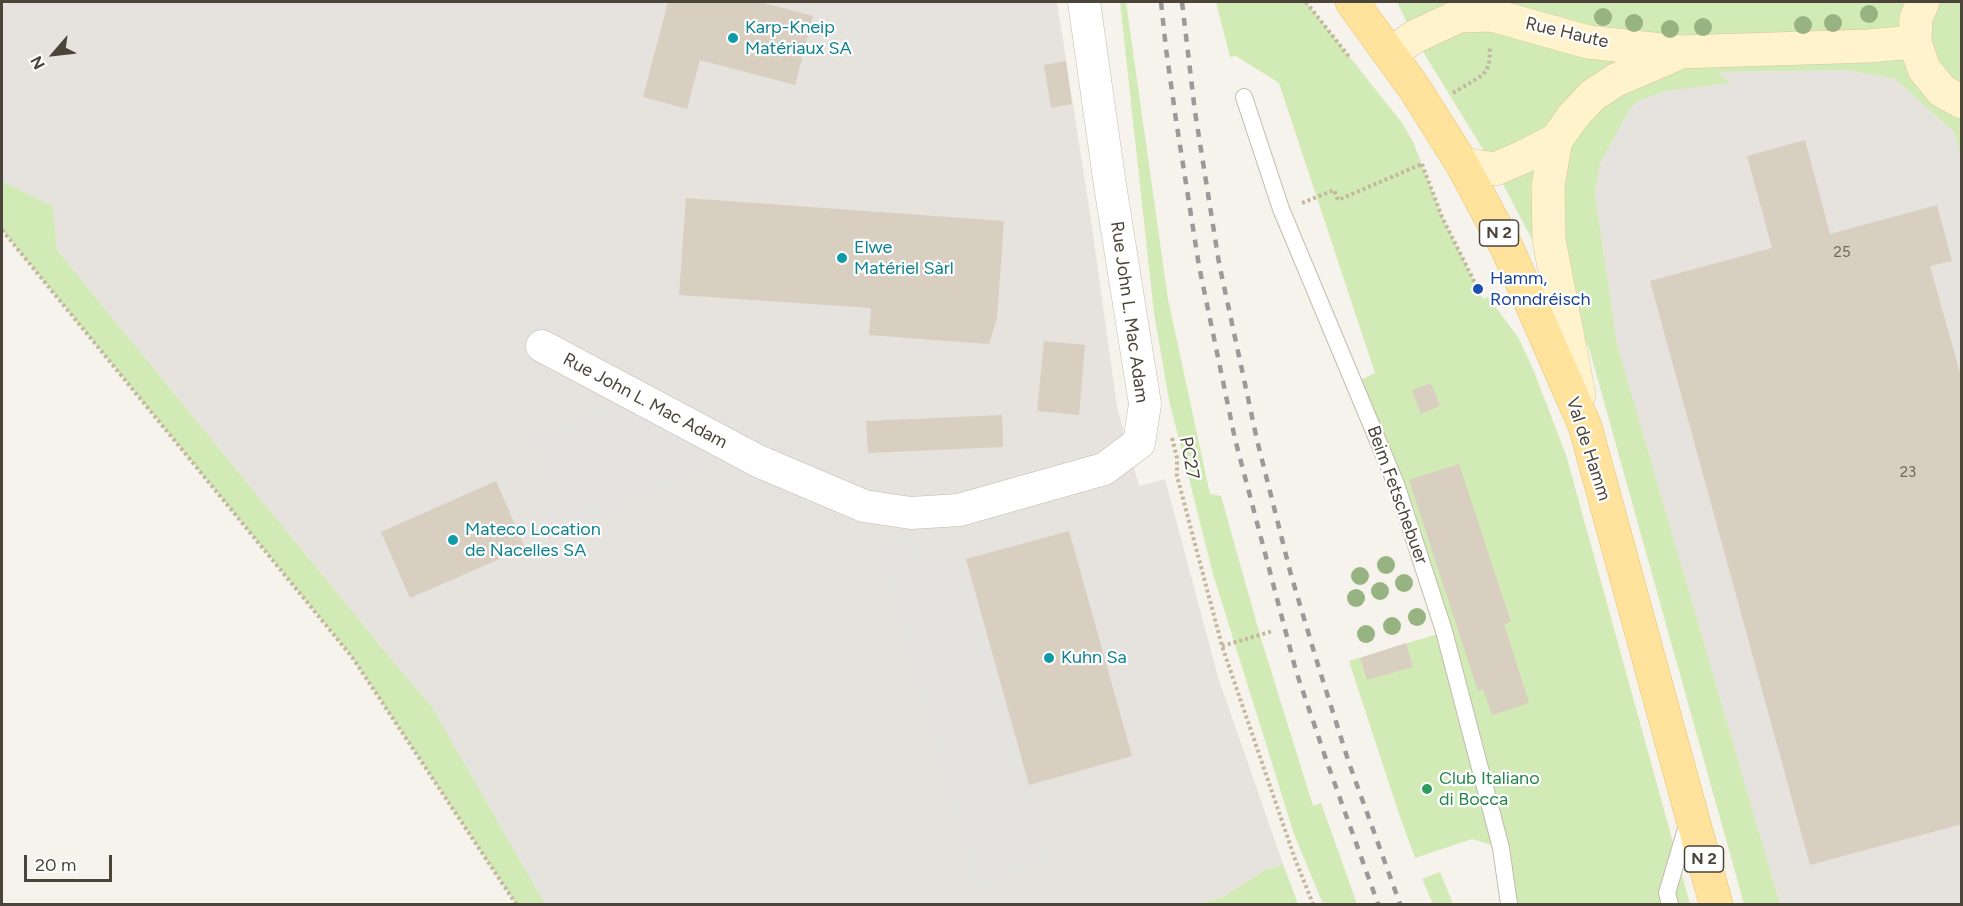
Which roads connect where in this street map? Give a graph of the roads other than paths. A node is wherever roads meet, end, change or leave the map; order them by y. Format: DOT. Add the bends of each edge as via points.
graph roads {
  1 [pos="1084,2"];
  2 [pos="1352,2"];
  3 [pos="1923,2"];
  4 [pos="1915,42"];
  5 [pos="1680,52"];
  6 [pos="1391,53"];
  7 [pos="1244,98"];
  8 [pos="1962,102"];
  9 [pos="1556,140"];
  10 [pos="1462,164"];
  11 [pos="542,346"];
  12 [pos="1585,426"];
  13 [pos="1691,813"];
  14 [pos="1509,904"];
  15 [pos="1670,904"];
  16 [pos="1716,904"];
  1 -- 11 [label="street, Rue John L. Mac Adam" via="1145,404 1139,443 1104,469 959,510 910,513 864,507 758,461"];
  2 -- 6 [label="main road, Val de Hamm / N 2"];
  3 -- 4 [label="main road" via="1916,18"];
  4 -- 5 [label="main road, Rue Haute"];
  4 -- 8 [label="main road" via="1924,69 1942,91"];
  5 -- 6 [label="main road, Rue Haute" via="1588,42 1492,15 1459,16 1414,37"];
  5 -- 9 [label="main road, Rue Haute" via="1616,80 1593,95"];
  6 -- 10 [label="main road, Val de Hamm / N 2"];
  7 -- 14 [label="lane, Beim Fetschebuer" via="1281,209 1396,484 1444,632 1501,848"];
  9 -- 10 [label="main road, Rue Haute" via="1495,169"];
  9 -- 12 [label="main road, Rue Haute" via="1548,186 1549,240"];
  10 -- 12 [label="main road, Val de Hamm / N 2" via="1507,248"];
  12 -- 13 [label="main road, Val de Hamm / N 2"];
  13 -- 15 [label="lane" via="1667,893"];
  13 -- 16 [label="main road, Val de Hamm / N 2"];
}
